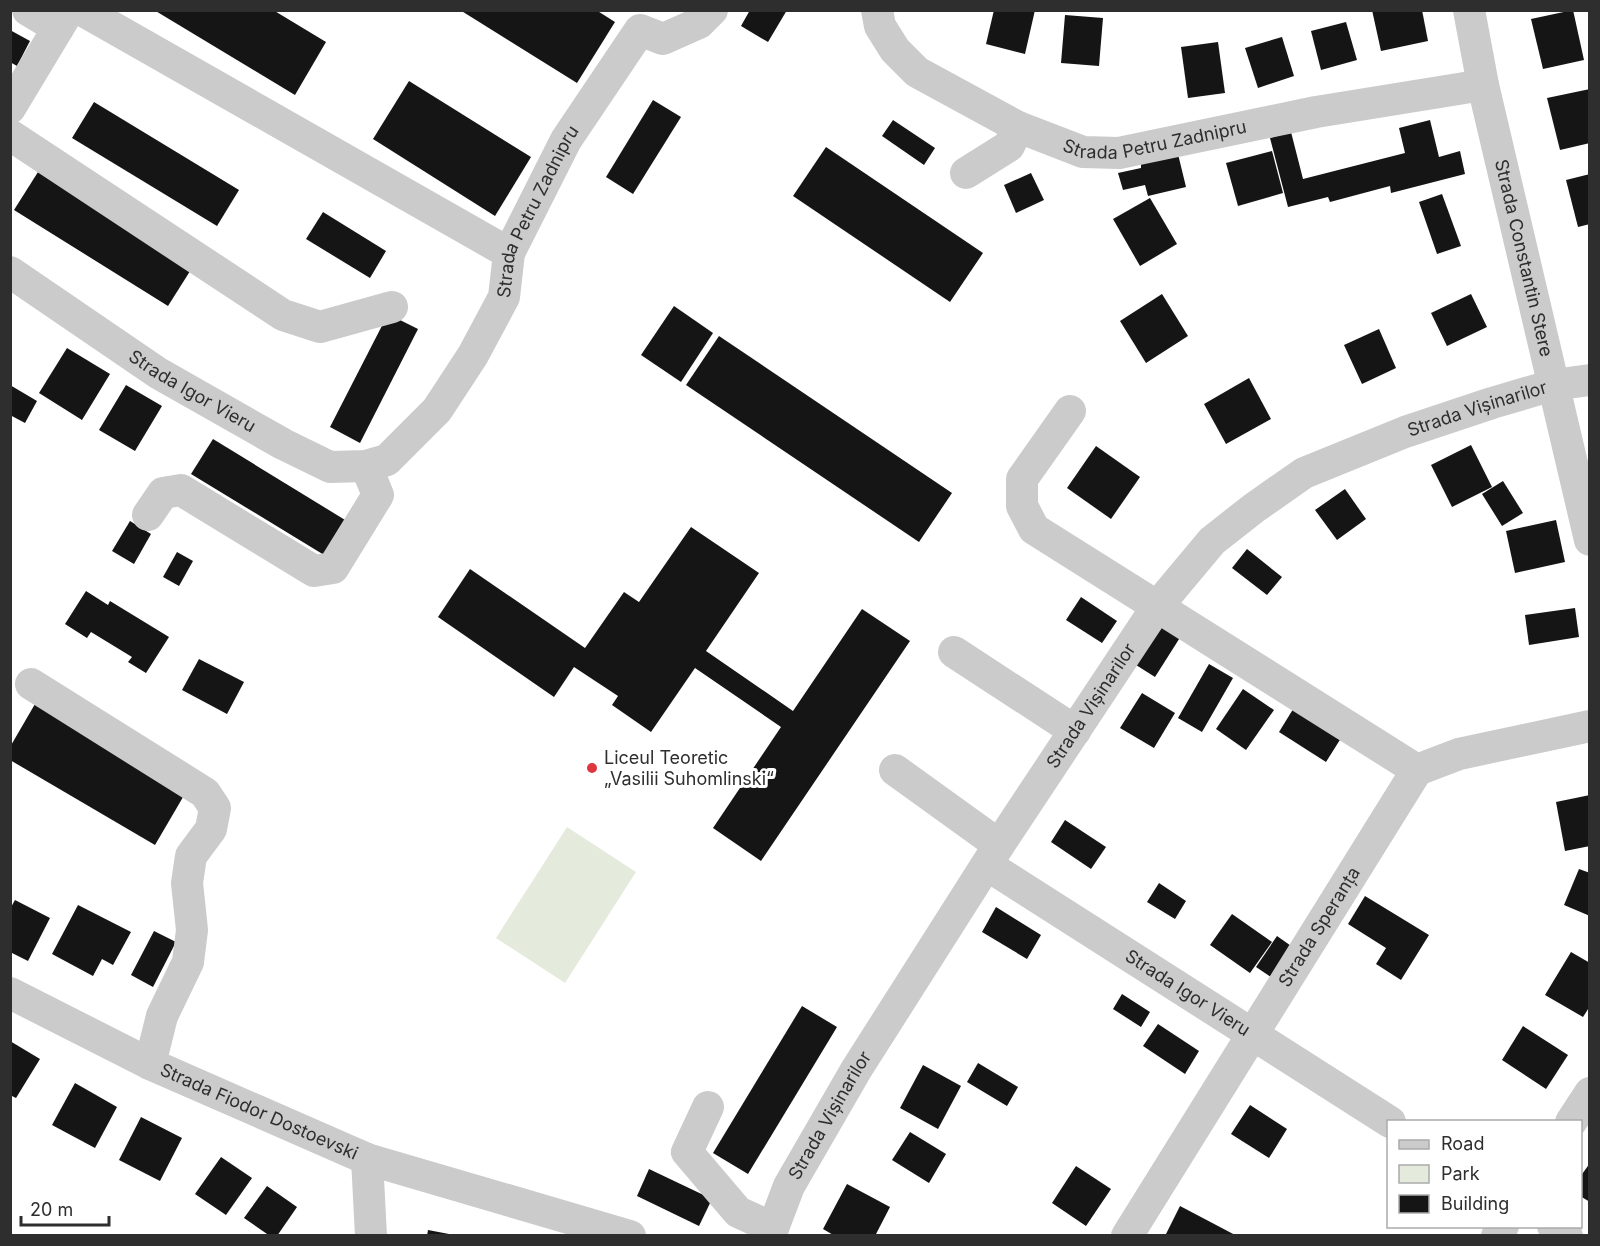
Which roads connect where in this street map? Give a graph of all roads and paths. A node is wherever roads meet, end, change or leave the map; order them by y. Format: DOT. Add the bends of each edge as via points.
graph roads {
  1 [pos="28,10"];
  2 [pos="712,10"];
  3 [pos="877,10"];
  4 [pos="1469,10"];
  5 [pos="70,16"];
  6 [pos="635,20"];
  7 [pos="1483,85"];
  8 [pos="10,108"];
  9 [pos="1018,127"];
  10 [pos="10,135"];
  11 [pos="966,173"];
  12 [pos="509,253"];
  13 [pos="10,272"];
  14 [pos="392,307"];
  15 [pos="1590,380"];
  16 [pos="1552,385"];
  17 [pos="1070,411"];
  18 [pos="376,463"];
  19 [pos="148,515"];
  20 [pos="1590,540"];
  21 [pos="1156,608"];
  22 [pos="954,652"];
  23 [pos="31,684"];
  24 [pos="1590,726"];
  25 [pos="1075,731"];
  26 [pos="895,770"];
  27 [pos="1417,770"];
  28 [pos="993,855"];
  29 [pos="10,993"];
  30 [pos="1253,1034"];
  31 [pos="150,1064"];
  32 [pos="1590,1093"];
  33 [pos="708,1107"];
  34 [pos="1387,1120"];
  35 [pos="1572,1120"];
  36 [pos="367,1159"];
  37 [pos="772,1232"];
  38 [pos="371,1236"];
  39 [pos="630,1236"];
  40 [pos="1127,1236"];
  1 -- 5 [label="street"];
  2 -- 6 [label="street, Strada Petru Zadnipru" via="699,23 663,39"];
  3 -- 9 [label="street, Strada Petru Zadnipru" via="880,27 895,50 917,72"];
  4 -- 7 [label="street, Strada Constantin Stere"];
  5 -- 8 [label="street"];
  5 -- 12 [label="street"];
  6 -- 12 [label="street, Strada Petru Zadnipru"];
  7 -- 9 [label="street, Strada Petru Zadnipru" via="1316,112 1119,153 1083,152"];
  7 -- 16 [label="street, Strada Constantin Stere"];
  9 -- 11 [label="street" via="1009,146"];
  10 -- 14 [label="street" via="283,315 320,327"];
  12 -- 18 [label="street, Strada Petru Zadnipru" via="504,297 473,355 437,410"];
  13 -- 18 [label="street, Strada Igor Vieru" via="158,373 284,444 330,467"];
  15 -- 16 [label="street, Strada Vișinarilor"];
  16 -- 20 [label="street, Strada Constantin Stere"];
  16 -- 21 [label="street, Strada Vișinarilor" via="1405,432 1304,473 1212,541"];
  17 -- 21 [label="street" via="1022,479 1022,506 1034,529"];
  18 -- 19 [label="street" via="378,495 333,568 314,571 181,489 164,493"];
  21 -- 25 [label="street, Strada Vișinarilor"];
  21 -- 27 [label="street"];
  22 -- 25 [label="street"];
  23 -- 31 [label="street, Strada Fiodor Dostoevski" via="205,793 215,808 211,829 191,856 187,883 192,930 188,962 162,1016"];
  24 -- 27 [label="street" via="1459,754"];
  25 -- 28 [label="street, Strada Vișinarilor"];
  26 -- 28 [label="street, Strada Igor Vieru"];
  27 -- 30 [label="street, Strada Speranța"];
  28 -- 30 [label="street, Strada Igor Vieru"];
  28 -- 37 [label="street, Strada Vișinarilor" via="856,1070 789,1186"];
  29 -- 31 [label="street, Strada Fiodor Dostoevski"];
  30 -- 34 [label="street, Strada Igor Vieru"];
  30 -- 40 [label="street, Strada Speranța"];
  31 -- 36 [label="street, Strada Fiodor Dostoevski"];
  32 -- 35 [label="street"];
  33 -- 37 [label="street" via="687,1152 738,1212"];
  36 -- 38 [label="street, Strada Fiodor Dostoevski"];
  36 -- 39 [label="street, Strada Fiodor Dostoevski"];
}
